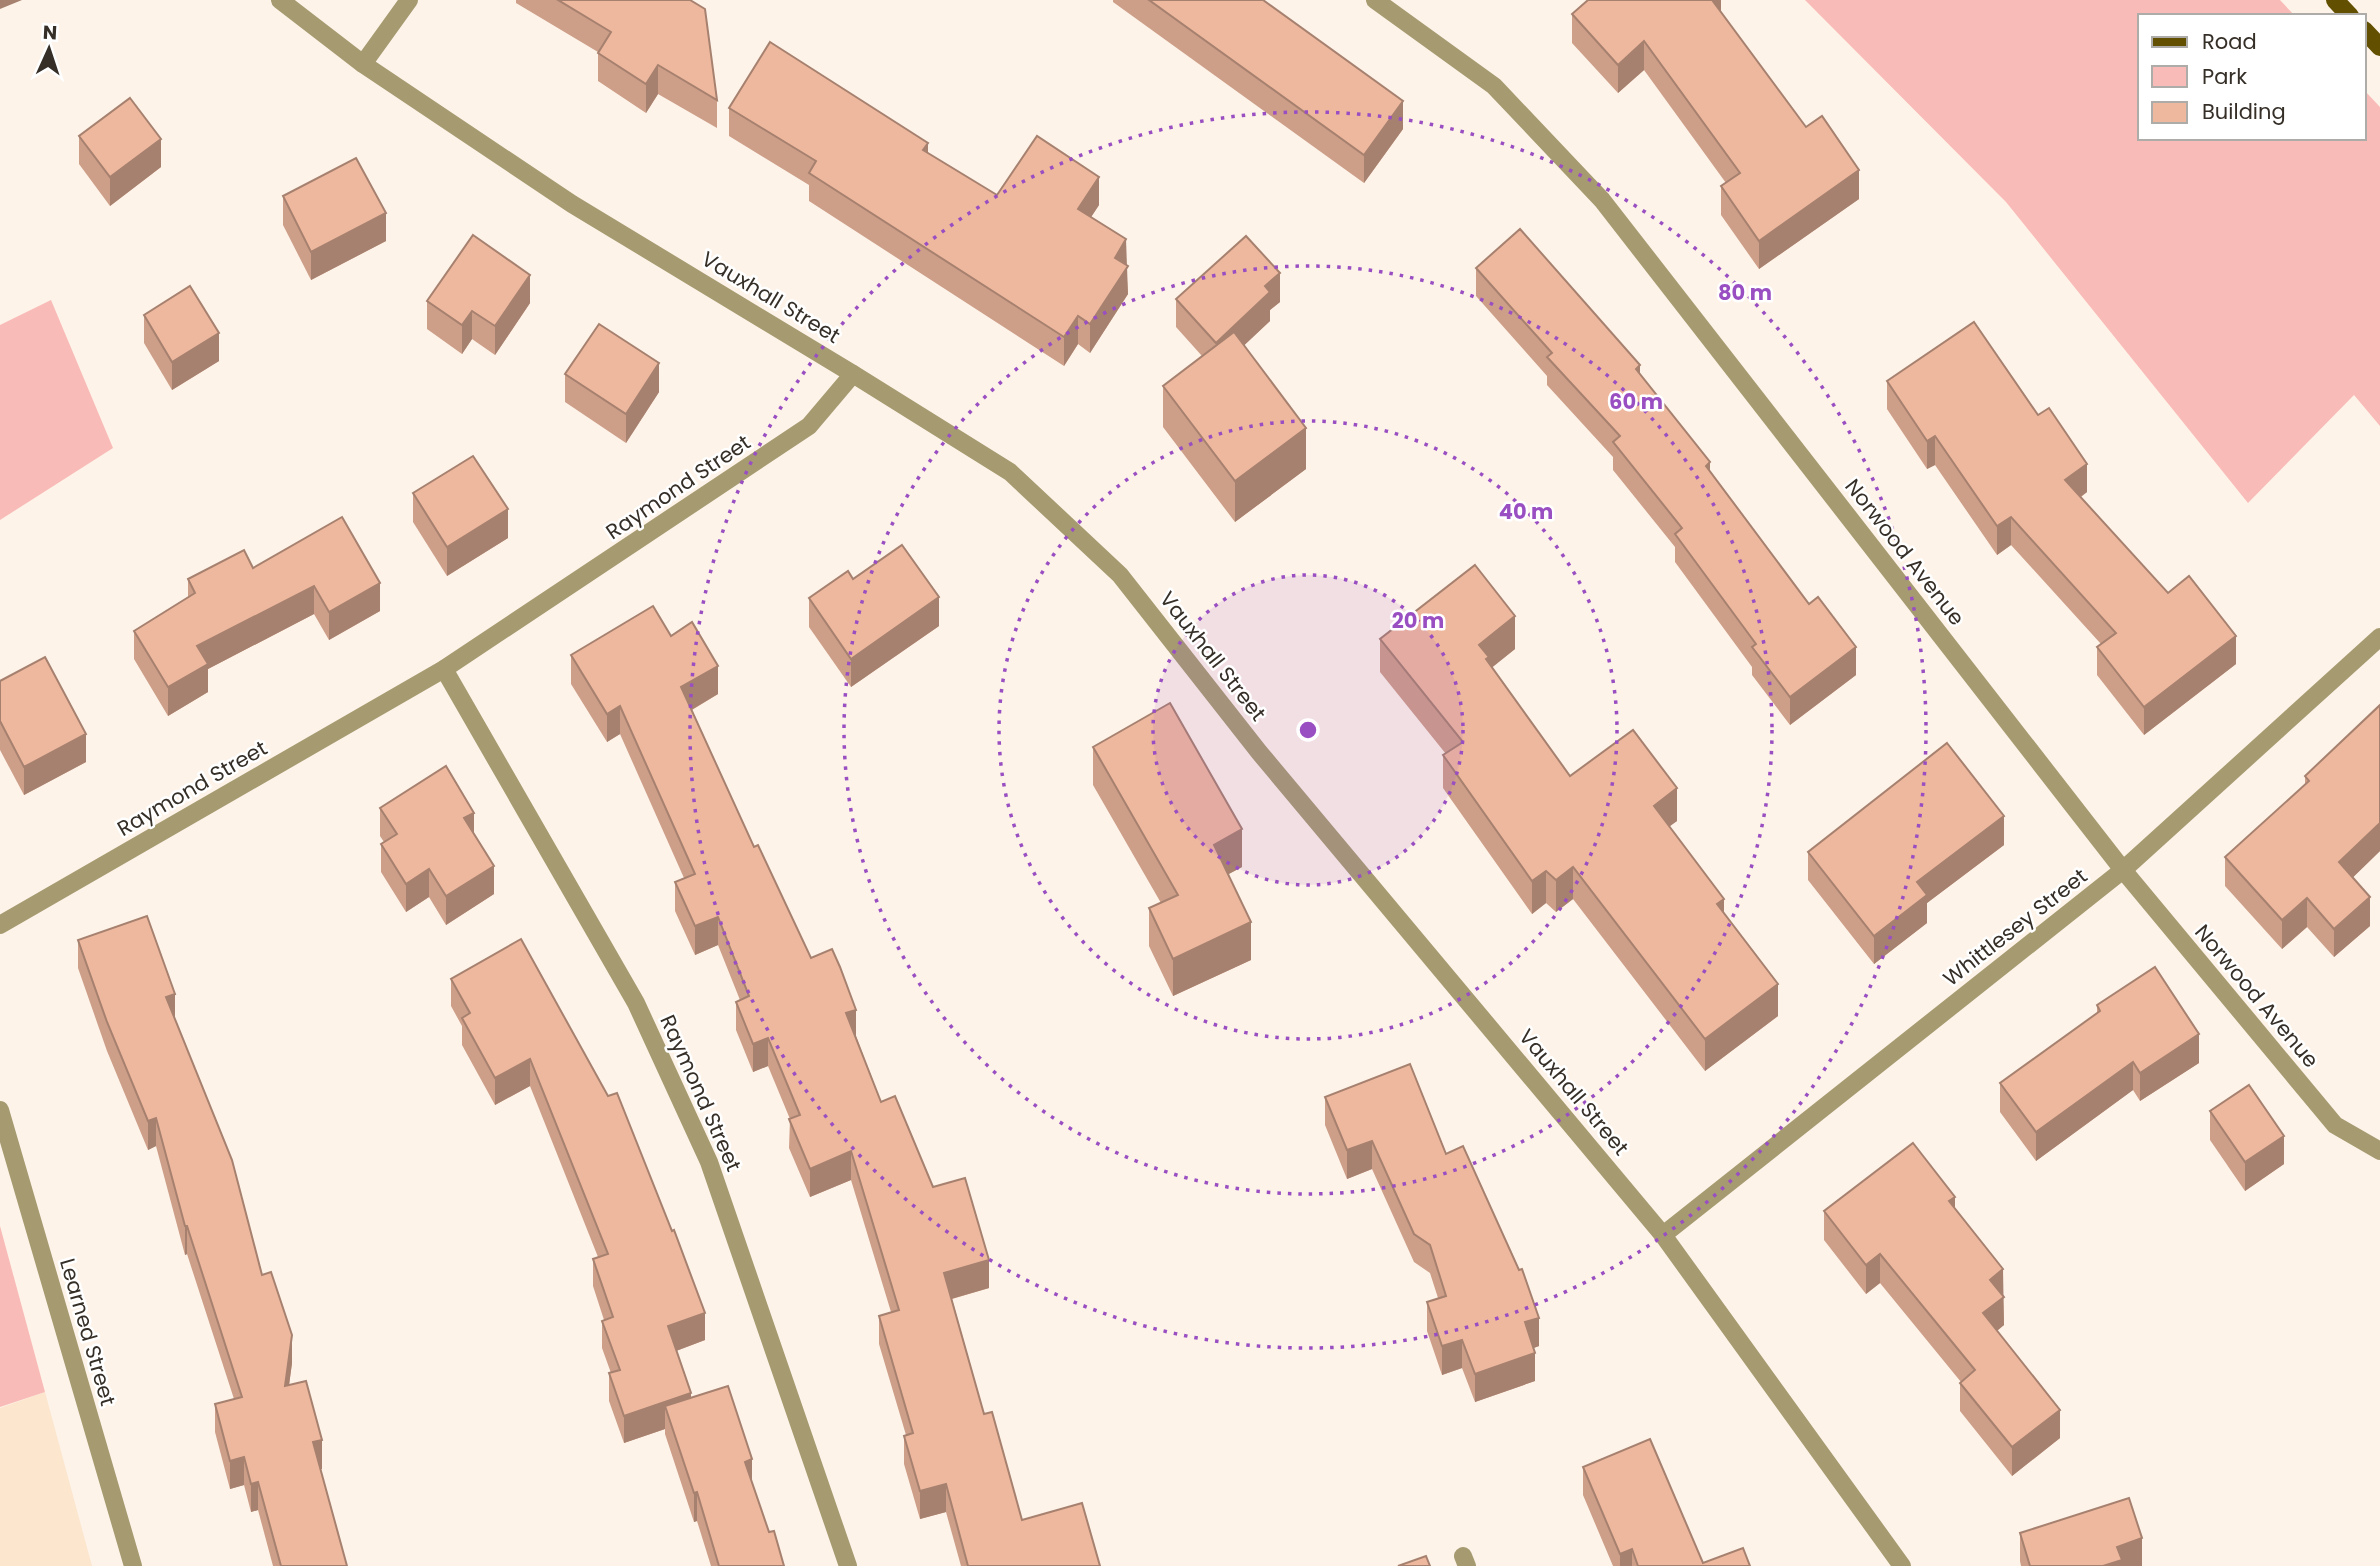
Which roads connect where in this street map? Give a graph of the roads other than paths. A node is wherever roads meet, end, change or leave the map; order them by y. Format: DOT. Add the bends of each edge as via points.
graph roads {
  1 [pos="280,0"];
  2 [pos="409,0"];
  3 [pos="1375,0"];
  4 [pos="2335,0"];
  5 [pos="2348,14"];
  6 [pos="2366,32"];
  7 [pos="2380,47"];
  8 [pos="363,64"];
  9 [pos="853,374"];
  10 [pos="2380,637"];
  11 [pos="444,669"];
  12 [pos="2123,870"];
  13 [pos="0,925"];
  14 [pos="0,1110"];
  15 [pos="2380,1151"];
  16 [pos="1663,1235"];
  17 [pos="133,1566"];
  18 [pos="848,1566"];
  19 [pos="1902,1566"];
  1 -- 8 [label="street, Vauxhall Street"];
  2 -- 8 [label="street"];
  3 -- 12 [label="street, Norwood Avenue" via="1494,86 1602,200"];
  4 -- 5 [label="main road"];
  6 -- 7 [label="main road"];
  8 -- 9 [label="street, Vauxhall Street" via="572,204"];
  9 -- 11 [label="street, Raymond Street" via="809,426"];
  9 -- 16 [label="street, Vauxhall Street" via="1010,472 1120,575 1259,751"];
  10 -- 12 [label="street, Whittlesey Street"];
  11 -- 13 [label="street, Raymond Street"];
  11 -- 18 [label="street, Raymond Street" via="636,1003 709,1162"];
  12 -- 15 [label="street, Norwood Avenue" via="2335,1125"];
  12 -- 16 [label="street, Whittlesey Street"];
  14 -- 17 [label="street, Learned Street"];
  16 -- 19 [label="street, Vauxhall Street"];
}
